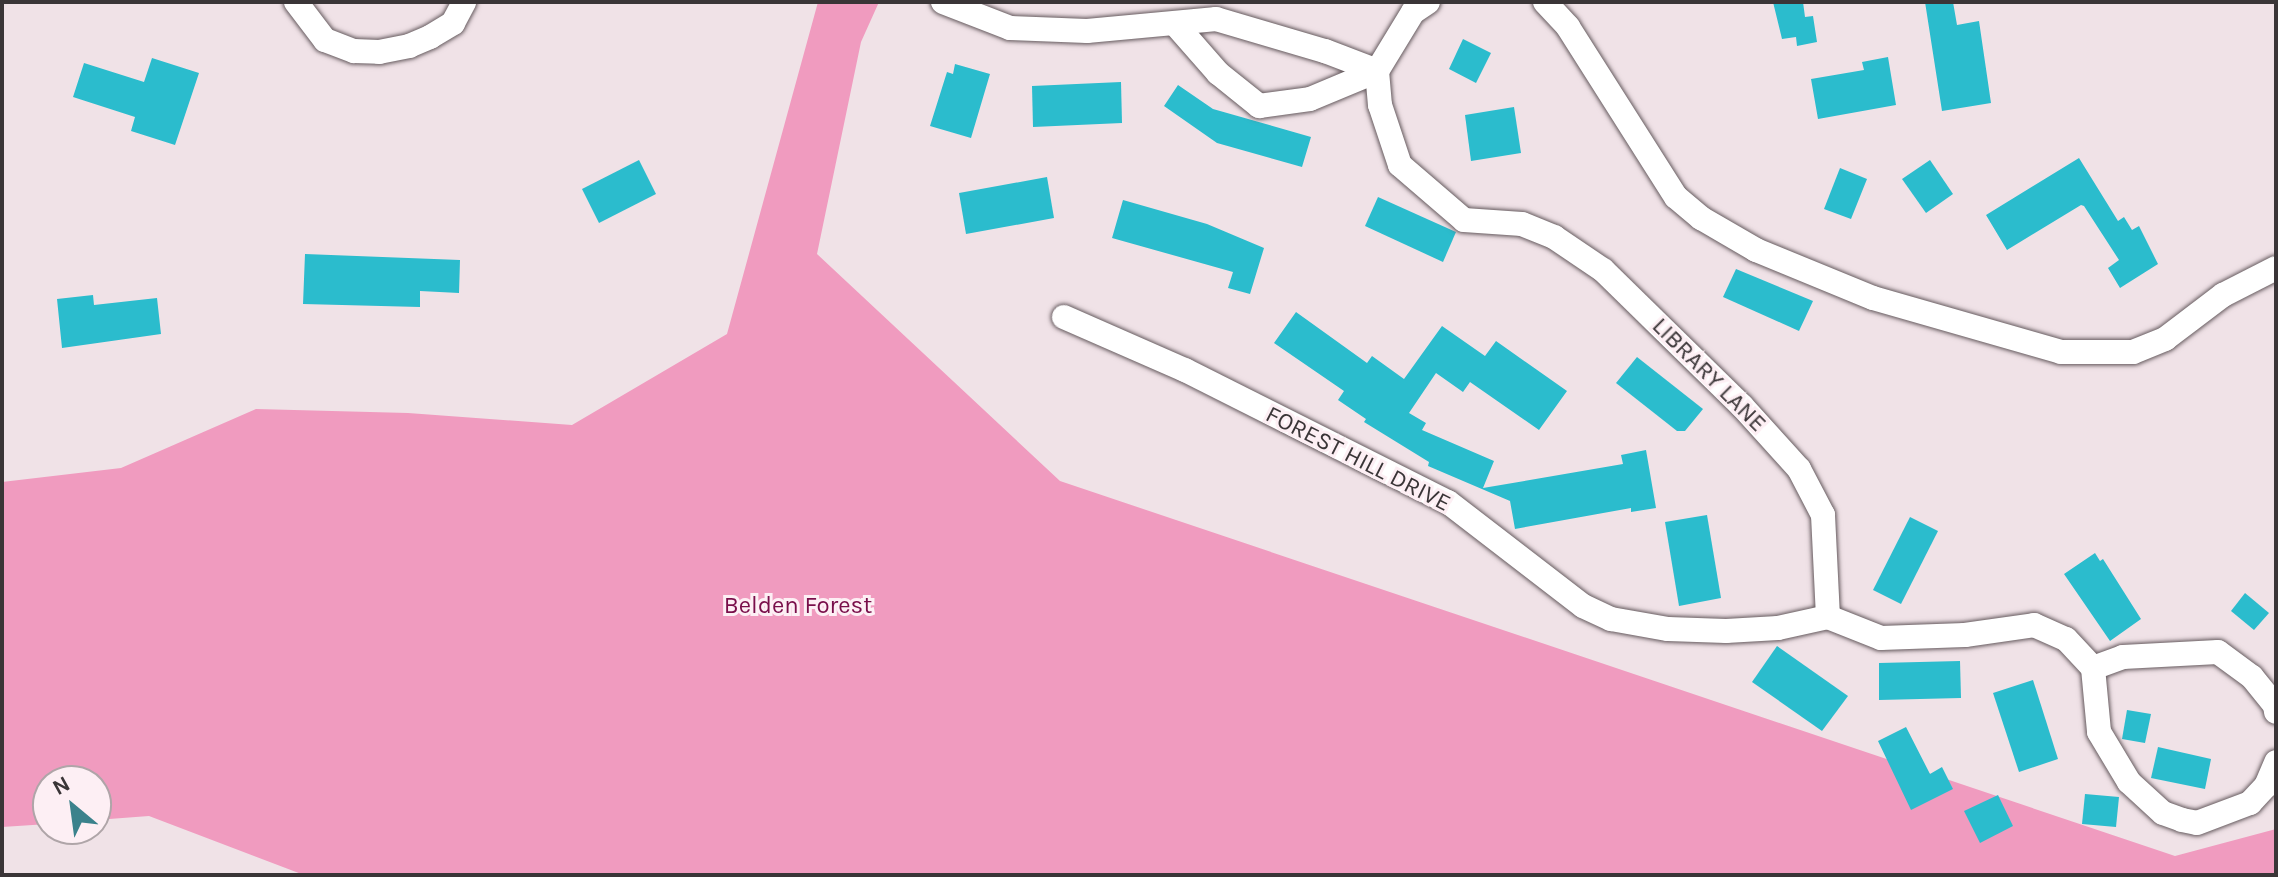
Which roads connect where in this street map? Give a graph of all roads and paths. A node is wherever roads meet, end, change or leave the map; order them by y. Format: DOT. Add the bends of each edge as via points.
graph roads {
  1 [pos="296,2"];
  2 [pos="464,2"];
  3 [pos="943,2"];
  4 [pos="1428,2"];
  5 [pos="1545,2"];
  6 [pos="1176,25"];
  7 [pos="1377,71"];
  8 [pos="2276,268"];
  9 [pos="1064,317"];
  10 [pos="1828,617"];
  11 [pos="2093,668"];
  12 [pos="2276,712"];
  13 [pos="2276,762"];
  1 -- 2 [label="street" via="325,40 354,51 379,52 409,46 442,30 453,23"];
  3 -- 6 [label="street" via="1010,28 1087,31"];
  4 -- 7 [label="street" via="1413,12"];
  5 -- 8 [label="street" via="1568,27 1676,197 1756,250 1873,298 2061,352 2133,352 2165,339 2223,295"];
  6 -- 7 [label="street" via="1216,19"];
  6 -- 7 [label="street" via="1218,73 1259,106 1310,99"];
  7 -- 10 [label="street, LIBRARY LANE" via="1380,105 1400,165 1464,220 1522,224 1554,237 1603,270 1799,469 1823,515"];
  9 -- 10 [label="street, FOREST HILL DRIVE" via="1185,370 1448,502 1583,606 1611,619 1668,629 1726,631 1778,628"];
  10 -- 11 [label="street" via="1881,638 1965,635 2034,625 2066,639"];
  11 -- 12 [label="street" via="2123,657 2218,652 2252,677"];
  11 -- 13 [label="street" via="2099,732 2140,795 2163,813 2197,823 2228,813 2250,803 2266,786"];
}
